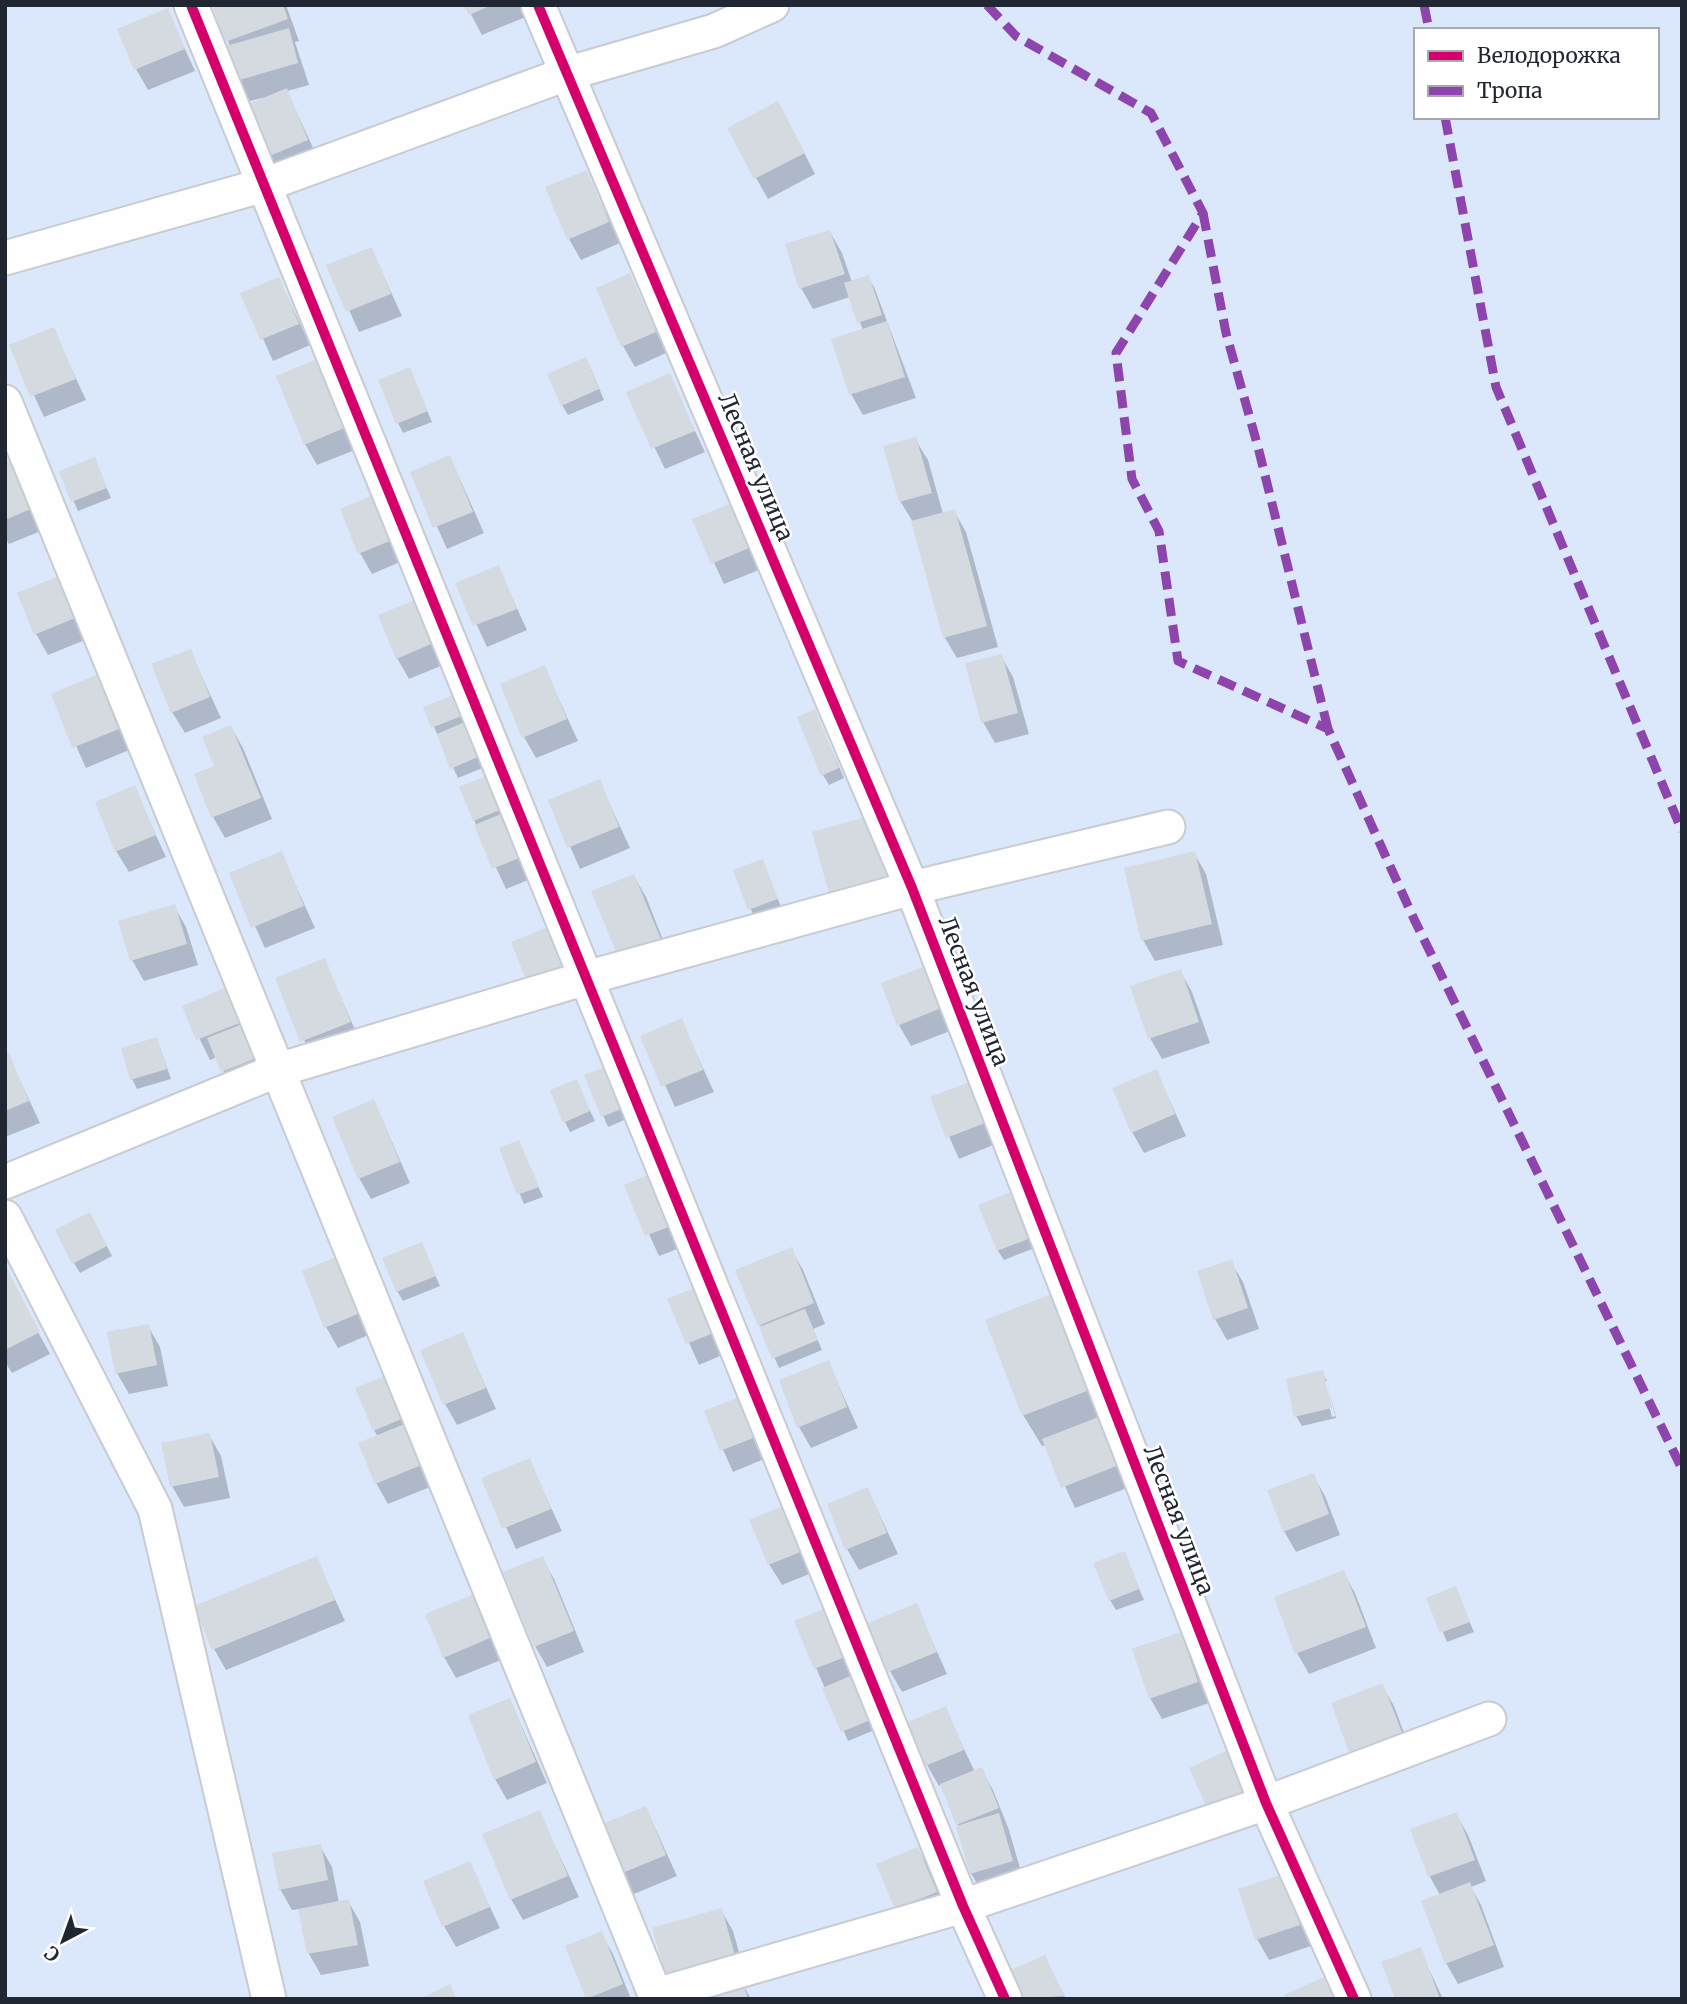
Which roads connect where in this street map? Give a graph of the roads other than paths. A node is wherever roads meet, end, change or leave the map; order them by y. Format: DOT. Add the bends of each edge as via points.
graph roads {
  1 [pos="191,5"];
  2 [pos="538,5"];
  3 [pos="772,5"];
  4 [pos="566,74"];
  5 [pos="264,185"];
  6 [pos="5,258"];
  7 [pos="5,401"];
  8 [pos="1168,827"];
  9 [pos="912,888"];
  10 [pos="586,978"];
  11 [pos="278,1070"];
  12 [pos="5,1182"];
  13 [pos="5,1217"];
  14 [pos="1489,1719"];
  15 [pos="1266,1803"];
  16 [pos="963,1906"];
  17 [pos="657,1997"];
  18 [pos="269,1999"];
  19 [pos="1005,1999"];
  20 [pos="1354,1999"];
  1 -- 5 [label="street"];
  2 -- 4 [label="street, Лесная улица"];
  3 -- 4 [label="street" via="714,31"];
  4 -- 5 [label="street"];
  4 -- 9 [label="street, Лесная улица"];
  5 -- 6 [label="street"];
  5 -- 10 [label="street"];
  7 -- 11 [label="street"];
  8 -- 9 [label="street"];
  9 -- 10 [label="street"];
  9 -- 15 [label="street, Лесная улица"];
  10 -- 11 [label="street"];
  10 -- 16 [label="street"];
  11 -- 12 [label="street"];
  11 -- 17 [label="street"];
  13 -- 18 [label="street" via="155,1509"];
  14 -- 15 [label="street"];
  15 -- 16 [label="street"];
  15 -- 20 [label="street, Лесная улица"];
  16 -- 17 [label="street"];
  16 -- 19 [label="street"];
}
